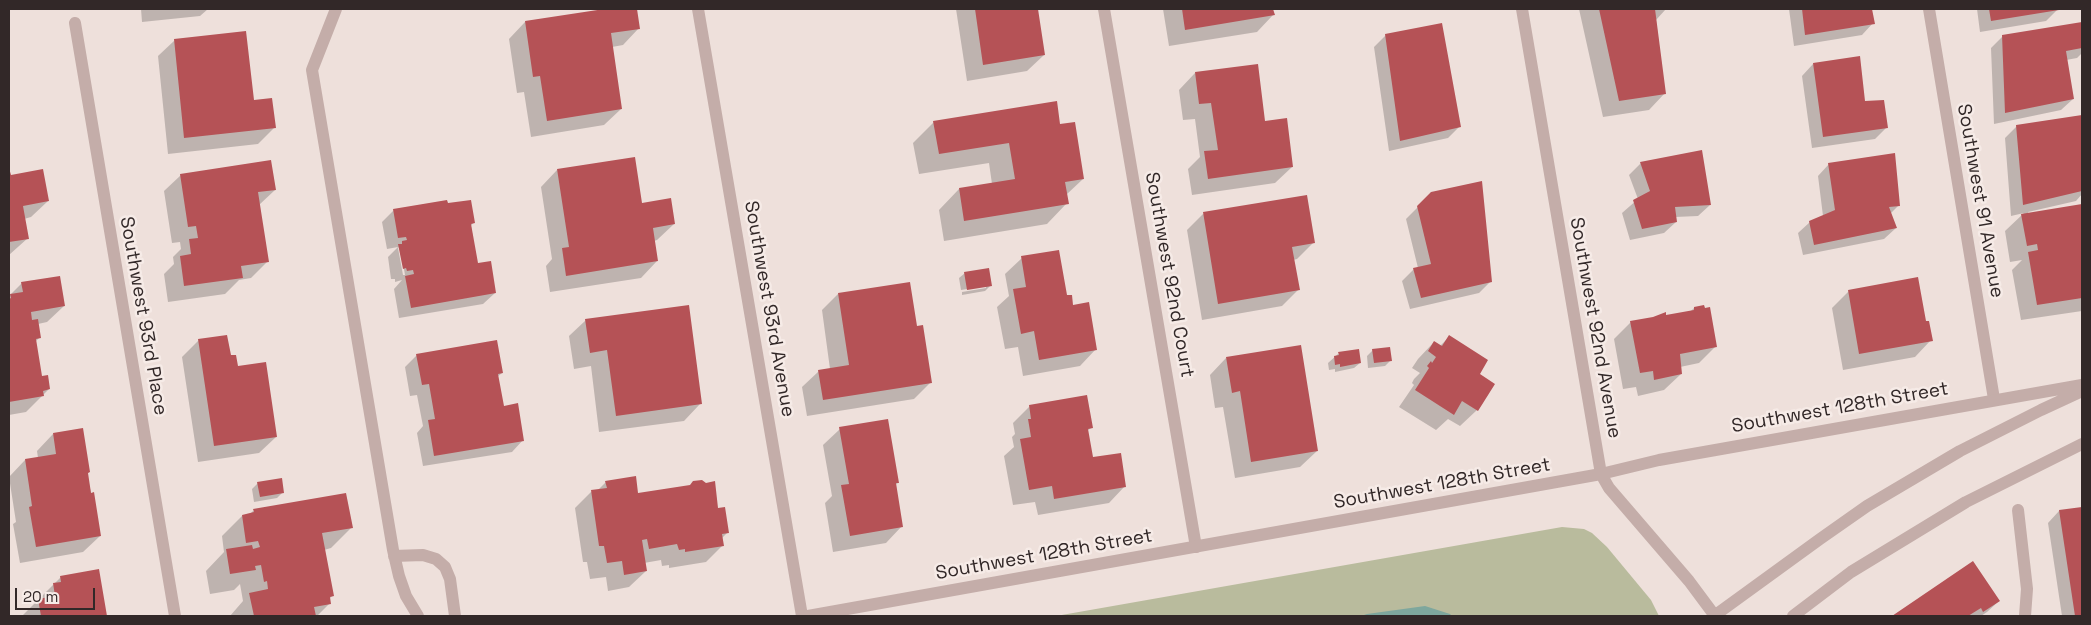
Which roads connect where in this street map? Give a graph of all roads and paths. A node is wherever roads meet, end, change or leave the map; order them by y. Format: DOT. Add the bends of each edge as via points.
graph roads {
  1 [pos="336,9"];
  2 [pos="698,9"];
  3 [pos="1104,9"];
  4 [pos="1522,9"];
  5 [pos="1929,9"];
  6 [pos="75,23"];
  7 [pos="2082,384"];
  8 [pos="2082,391"];
  9 [pos="1994,399"];
  10 [pos="2082,444"];
  11 [pos="1601,474"];
  12 [pos="2018,510"];
  13 [pos="1196,547"];
  14 [pos="394,556"];
  15 [pos="175,616"];
  16 [pos="418,616"];
  17 [pos="455,616"];
  18 [pos="802,616"];
  19 [pos="808,616"];
  20 [pos="1715,616"];
  21 [pos="1793,616"];
  22 [pos="2025,616"];
  1 -- 14 [label="street" via="312,70"];
  2 -- 18 [label="street, Southwest 93rd Avenue"];
  3 -- 13 [label="street, Southwest 92nd Court"];
  4 -- 11 [label="street, Southwest 92nd Avenue"];
  5 -- 9 [label="street, Southwest 91 Avenue"];
  6 -- 15 [label="street, Southwest 93rd Place"];
  7 -- 9 [label="street, Southwest 128th Street"];
  8 -- 20 [label="street" via="1960,452 1867,506"];
  9 -- 11 [label="street, Southwest 128th Street" via="1659,460"];
  10 -- 21 [label="street" via="1966,502 1851,572"];
  11 -- 13 [label="street, Southwest 128th Street"];
  11 -- 20 [label="street, Southwest 92nd Avenue" via="1609,488"];
  12 -- 22 [label="street" via="2027,589"];
  13 -- 19 [label="street, Southwest 128th Street"];
  14 -- 16 [label="street" via="406,596"];
  14 -- 17 [label="street" via="423,555 436,559 445,567"];
}
